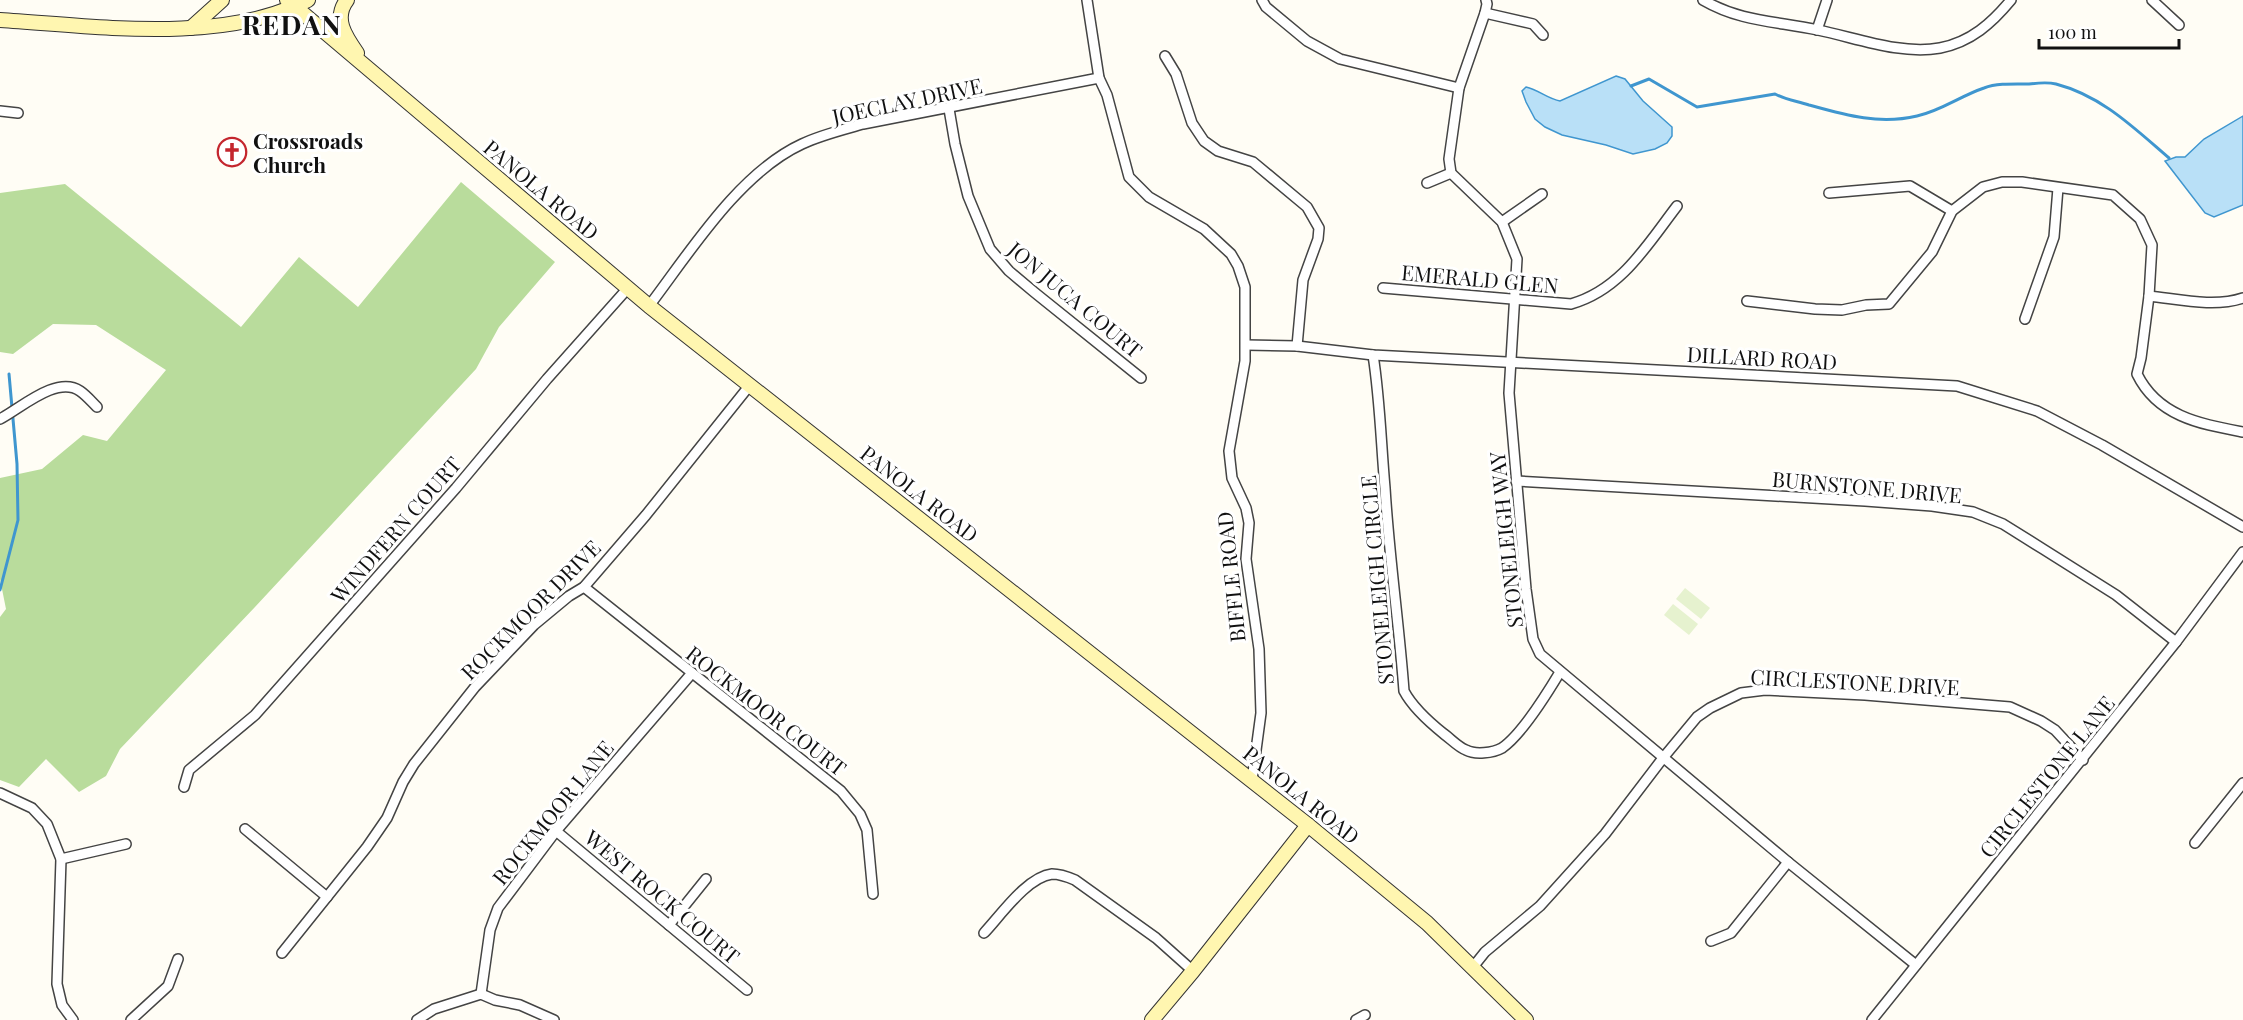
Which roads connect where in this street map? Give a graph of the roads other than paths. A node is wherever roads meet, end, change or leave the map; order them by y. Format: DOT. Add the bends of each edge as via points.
graph roads {
  1 [pos="222,0"];
  2 [pos="308,0"];
  3 [pos="347,0"];
  4 [pos="1087,0"];
  5 [pos="1262,0"];
  6 [pos="1486,0"];
  7 [pos="1703,0"];
  8 [pos="1827,0"];
  9 [pos="2011,0"];
  10 [pos="2152,0"];
  11 [pos="291,3"];
  12 [pos="1485,13"];
  13 [pos="0,21"];
  14 [pos="2179,25"];
  15 [pos="190,28"];
  16 [pos="1817,30"];
  17 [pos="1543,35"];
  18 [pos="1165,56"];
  19 [pos="373,73"];
  20 [pos="1099,78"];
  21 [pos="1459,87"];
  22 [pos="949,109"];
  23 [pos="0,111"];
  24 [pos="18,113"];
  25 [pos="1451,173"];
  26 [pos="1427,183"];
  27 [pos="2058,188"];
  28 [pos="1829,193"];
  29 [pos="1542,194"];
  30 [pos="1677,206"];
  31 [pos="1952,211"];
  32 [pos="1502,222"];
  33 [pos="628,288"];
  34 [pos="1383,288"];
  35 [pos="2149,296"];
  36 [pos="1513,298"];
  37 [pos="2243,298"];
  38 [pos="1747,301"];
  39 [pos="649,306"];
  40 [pos="2025,319"];
  41 [pos="1246,345"];
  42 [pos="1297,346"];
  43 [pos="1374,355"];
  44 [pos="1510,361"];
  45 [pos="1141,378"];
  46 [pos="750,385"];
  47 [pos="97,407"];
  48 [pos="0,419"];
  49 [pos="2243,432"];
  50 [pos="1516,481"];
  51 [pos="2243,527"];
  52 [pos="2243,552"];
  53 [pos="584,587"];
  54 [pos="2176,642"];
  55 [pos="1560,672"];
  56 [pos="692,673"];
  57 [pos="1663,758"];
  58 [pos="2083,760"];
  59 [pos="1252,780"];
  60 [pos="2243,783"];
  61 [pos="184,787"];
  62 [pos="0,793"];
  63 [pos="1308,825"];
  64 [pos="245,829"];
  65 [pos="555,831"];
  66 [pos="2195,843"];
  67 [pos="126,844"];
  68 [pos="61,859"];
  69 [pos="1788,862"];
  70 [pos="706,879"];
  71 [pos="873,894"];
  72 [pos="327,897"];
  73 [pos="669,925"];
  74 [pos="984,933"];
  75 [pos="1711,941"];
  76 [pos="282,953"];
  77 [pos="178,959"];
  78 [pos="1916,965"];
  79 [pos="1473,967"];
  80 [pos="1193,971"];
  81 [pos="747,990"];
  82 [pos="481,994"];
  83 [pos="73,1020"];
  84 [pos="131,1020"];
  85 [pos="417,1020"];
  86 [pos="554,1020"];
  87 [pos="1152,1020"];
  88 [pos="1526,1020"];
  89 [pos="1872,1020"];
  1 -- 15 [label="main road"];
  2 -- 11 [label="main road"];
  3 -- 19 [label="main road" via="339,18 343,31"];
  4 -- 20 [label="street, BIFFLE ROAD"];
  5 -- 21 [label="street" via="1307,41 1340,59"];
  6 -- 12 [label="street"];
  7 -- 16 [label="street" via="1753,20"];
  8 -- 16 [label="street"];
  9 -- 16 [label="street" via="1983,29 1940,48 1898,47"];
  10 -- 14 [label="street"];
  11 -- 15 [label="main road" via="254,21"];
  11 -- 19 [label="main road, PANOLA ROAD"];
  12 -- 17 [label="street" via="1533,24"];
  12 -- 21 [label="street"];
  13 -- 15 [label="main road"];
  18 -- 42 [label="street" via="1176,74 1192,123 1204,141 1218,151 1253,162 1307,207 1318,228 1318,239 1303,280"];
  19 -- 33 [label="main road, PANOLA ROAD"];
  20 -- 22 [label="street, JOECLAY DRIVE"];
  20 -- 41 [label="street, BIFFLE ROAD" via="1129,177 1149,197 1204,230 1231,254 1238,266 1245,287"];
  21 -- 25 [label="street" via="1449,159"];
  22 -- 39 [label="street, JOECLAY DRIVE" via="829,134 800,145 771,163 733,197"];
  22 -- 45 [label="street, JON JUCA COURT" via="968,196 990,249 1009,271"];
  23 -- 24 [label="street"];
  25 -- 26 [label="street"];
  25 -- 32 [label="street, STONELEIGH WAY"];
  27 -- 31 [label="street" via="2002,182 1983,187"];
  27 -- 35 [label="street" via="2114,195 2140,219 2152,245"];
  27 -- 40 [label="street" via="2054,237"];
  28 -- 31 [label="street" via="1910,186"];
  29 -- 32 [label="street"];
  30 -- 36 [label="street, EMERALD GLEN" via="1633,262 1607,288 1588,299 1571,304"];
  31 -- 38 [label="street" via="1932,252 1889,304 1842,310"];
  32 -- 36 [label="street, STONELEIGH WAY" via="1517,259"];
  33 -- 39 [label="main road, PANOLA ROAD"];
  33 -- 61 [label="street, WINDFERN COURT" via="255,715 189,770"];
  34 -- 36 [label="street, EMERALD GLEN"];
  35 -- 37 [label="street" via="2217,302"];
  35 -- 49 [label="street" via="2137,374 2142,385 2162,405 2183,418"];
  36 -- 44 [label="street, STONELEIGH WAY"];
  39 -- 46 [label="main road, PANOLA ROAD"];
  41 -- 42 [label="street, DILLARD ROAD"];
  41 -- 59 [label="street, BIFFLE ROAD" via="1244,378 1229,451 1232,478 1249,523 1246,559 1259,649 1261,713"];
  42 -- 43 [label="street, DILLARD ROAD"];
  43 -- 44 [label="street, DILLARD ROAD"];
  43 -- 55 [label="street, STONELEIGH CIRCLE" via="1404,691 1410,703 1467,751 1501,749 1524,725"];
  44 -- 50 [label="street, STONELEIGH WAY"];
  44 -- 51 [label="street, DILLARD ROAD" via="1958,386 2037,411"];
  46 -- 53 [label="street, ROCKMOOR DRIVE"];
  46 -- 59 [label="main road, PANOLA ROAD"];
  47 -- 48 [label="street" via="81,391 69,386 56,387"];
  50 -- 54 [label="street, BURNSTONE DRIVE" via="1866,501 1973,512 2003,524 2116,595"];
  50 -- 55 [label="street, STONELEIGH WAY" via="1533,639 1540,654"];
  52 -- 54 [label="street, CIRCLESTONE LANE"];
  53 -- 56 [label="street, ROCKMOOR COURT"];
  53 -- 72 [label="street, ROCKMOOR DRIVE" via="534,626 475,687 414,764 368,848"];
  54 -- 58 [label="street, CIRCLESTONE LANE"];
  55 -- 57 [label="street, STONELEIGH WAY"];
  56 -- 65 [label="street, ROCKMOOR LANE"];
  56 -- 71 [label="street, ROCKMOOR COURT" via="841,791 860,814 867,830"];
  57 -- 58 [label="street, CIRCLESTONE DRIVE" via="1697,717 1710,708 1741,693 1765,690 2010,707 2055,730"];
  57 -- 69 [label="street, STONELEIGH WAY"];
  57 -- 79 [label="street, CIRCLESTONE DRIVE" via="1605,834 1540,906 1485,952"];
  58 -- 78 [label="street, CIRCLESTONE LANE"];
  59 -- 63 [label="main road, PANOLA ROAD"];
  60 -- 66 [label="street"];
  62 -- 68 [label="street" via="32,808 47,824"];
  63 -- 79 [label="main road, PANOLA ROAD" via="1427,923"];
  63 -- 80 [label="main road"];
  64 -- 72 [label="street"];
  65 -- 73 [label="street, WEST ROCK COURT"];
  65 -- 82 [label="street, ROCKMOOR LANE" via="498,908 490,930"];
  67 -- 68 [label="street"];
  68 -- 83 [label="street" via="57,984 62,1005"];
  69 -- 75 [label="street" via="1731,933"];
  69 -- 78 [label="street, STONELEIGH WAY"];
  70 -- 73 [label="street"];
  72 -- 76 [label="street, ROCKMOOR DRIVE"];
  73 -- 81 [label="street, WEST ROCK COURT"];
  74 -- 80 [label="street" via="1031,883 1051,874 1063,875 1076,880 1156,938"];
  77 -- 84 [label="street" via="168,986"];
  78 -- 89 [label="street, CIRCLESTONE LANE"];
  79 -- 88 [label="main road, PANOLA ROAD"];
  80 -- 87 [label="main road"];
  82 -- 85 [label="street" via="434,1009"];
  82 -- 86 [label="street"];
}
